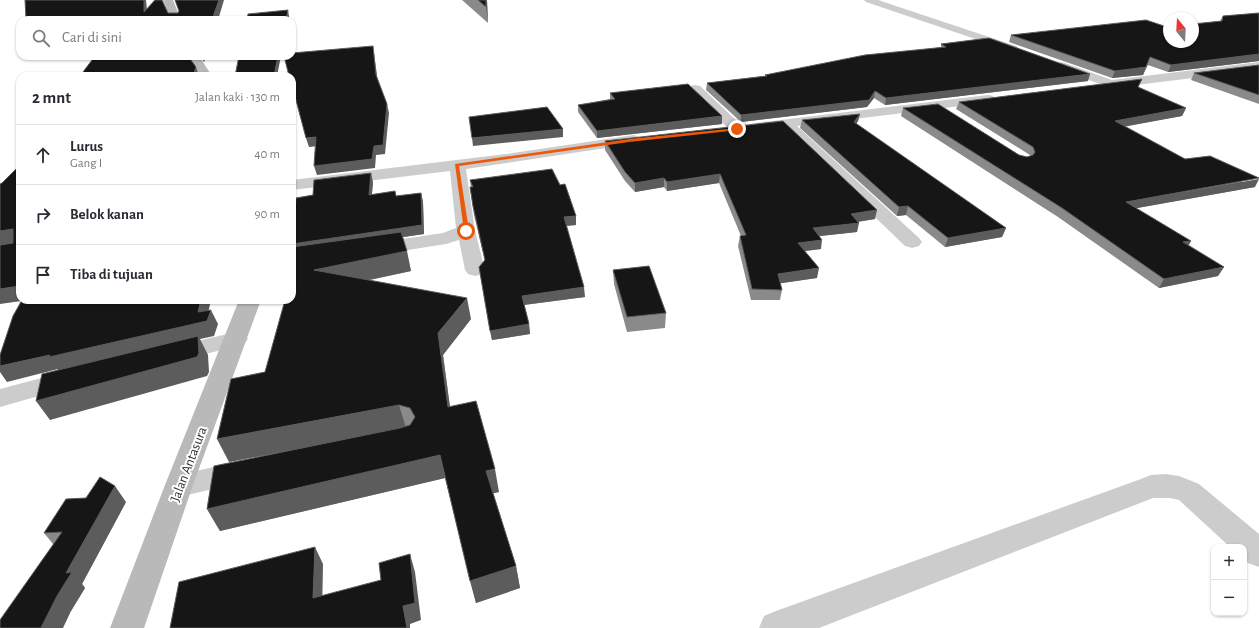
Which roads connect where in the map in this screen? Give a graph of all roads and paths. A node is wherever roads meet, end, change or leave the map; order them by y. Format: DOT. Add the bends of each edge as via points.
graph roads {
  1 [pos="168,0"];
  2 [pos="869,0"];
  3 [pos="174,16"];
  4 [pos="1022,51"];
  5 [pos="196,60"];
  6 [pos="1052,62"];
  7 [pos="1259,66"];
  8 [pos="1236,69"];
  9 [pos="203,72"];
  10 [pos="1259,76"];
  11 [pos="1111,84"];
  12 [pos="1080,88"];
  13 [pos="695,89"];
  14 [pos="1001,97"];
  15 [pos="938,105"];
  16 [pos="958,118"];
  17 [pos="786,124"];
  18 [pos="737,129"];
  19 [pos="722,131"];
  20 [pos="644,139"];
  21 [pos="457,165"];
  22 [pos="296,185"];
  23 [pos="466,231"];
  24 [pos="912,242"];
  25 [pos="360,251"];
  26 [pos="475,270"];
  27 [pos="249,304"];
  28 [pos="236,339"];
  29 [pos="151,359"];
  30 [pos="90,374"];
  31 [pos="0,398"];
  32 [pos="265,467"];
  33 [pos="179,485"];
  34 [pos="1257,549"];
  35 [pos="127,628"];
  36 [pos="776,628"];
  1 -- 3 [label="main road"];
  2 -- 4 [label="street"];
  5 -- 9 [label="main road"];
  6 -- 11 [label="street"];
  7 -- 8 [label="street"];
  8 -- 10 [label="street"];
  8 -- 11 [label="street"];
  11 -- 12 [label="street"];
  13 -- 18 [label="street"];
  14 -- 15 [label="street"];
  15 -- 16 [label="street"];
  15 -- 17 [label="street"];
  17 -- 18 [label="street"];
  17 -- 24 [label="street"];
  18 -- 19 [label="street"];
  20 -- 21 [label="street"];
  21 -- 22 [label="street"];
  21 -- 23 [label="street"];
  23 -- 25 [label="street" via="446,238"];
  23 -- 26 [label="street"];
  27 -- 28 [label="main road, Jalan Antasura"];
  28 -- 29 [label="street"];
  28 -- 33 [label="main road, Jalan Antasura"];
  30 -- 31 [label="street"];
  32 -- 33 [label="street"];
  33 -- 35 [label="main road, Jalan Antasura"];
  34 -- 36 [label="street" via="1189,492 1177,486 1151,487"];
}
